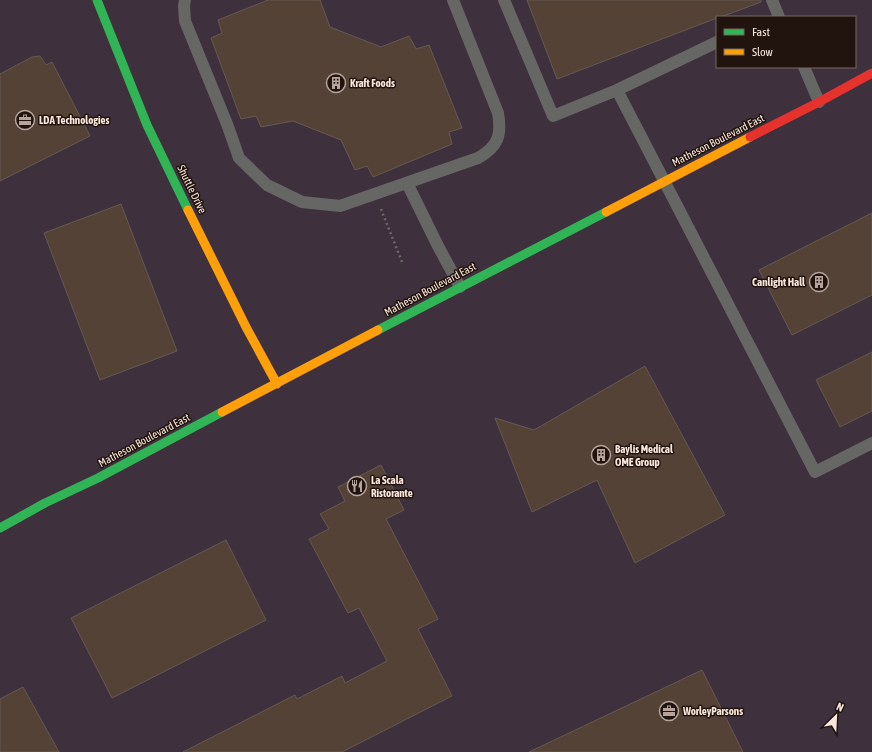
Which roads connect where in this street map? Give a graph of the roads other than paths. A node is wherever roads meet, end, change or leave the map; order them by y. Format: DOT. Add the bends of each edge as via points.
graph roads {
  1 [pos="98,0"];
  2 [pos="185,0"];
  3 [pos="453,0"];
  4 [pos="504,0"];
  5 [pos="772,0"];
  6 [pos="775,16"];
  7 [pos="716,42"];
  8 [pos="804,68"];
  9 [pos="872,72"];
  10 [pos="617,90"];
  11 [pos="819,102"];
  12 [pos="664,182"];
  13 [pos="408,183"];
  14 [pos="460,287"];
  15 [pos="277,384"];
  16 [pos="872,443"];
  17 [pos="0,528"];
  1 -- 15 [label="street, Shuttle Drive" via="147,125 246,327"];
  2 -- 13 [label="lane" via="185,21 239,158 267,185 302,202 340,206"];
  3 -- 13 [label="lane" via="498,114 499,135 495,145 478,158"];
  4 -- 10 [label="lane" via="553,116"];
  5 -- 6 [label="lane"];
  7 -- 10 [label="lane"];
  8 -- 11 [label="lane"];
  9 -- 11 [label="street, Matheson Boulevard East"];
  10 -- 12 [label="lane"];
  11 -- 12 [label="street, Matheson Boulevard East"];
  12 -- 14 [label="street, Matheson Boulevard East"];
  12 -- 16 [label="lane" via="815,472"];
  13 -- 14 [label="lane"];
  14 -- 15 [label="street, Matheson Boulevard East"];
  15 -- 17 [label="street, Matheson Boulevard East"];
}
